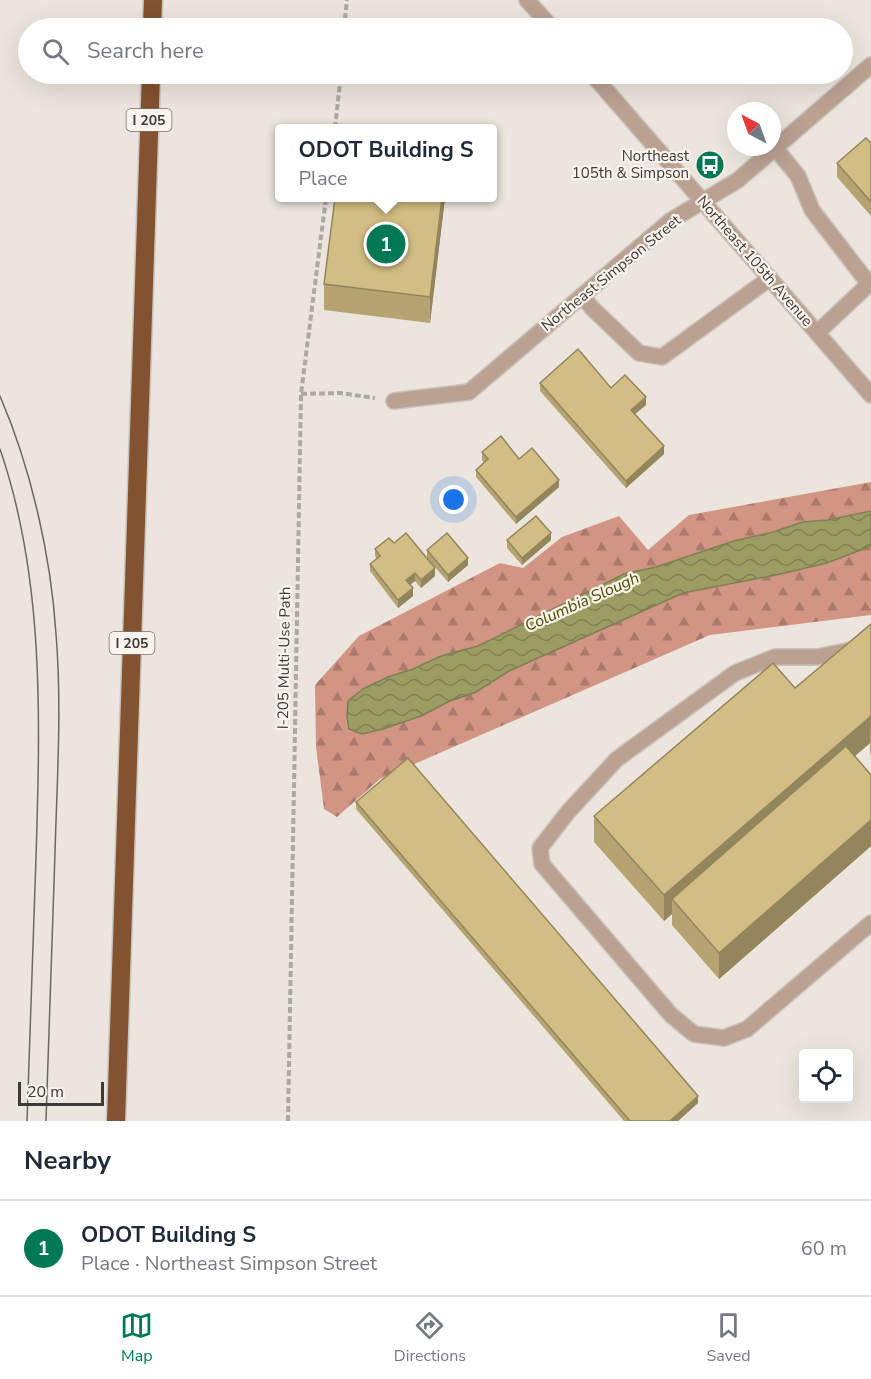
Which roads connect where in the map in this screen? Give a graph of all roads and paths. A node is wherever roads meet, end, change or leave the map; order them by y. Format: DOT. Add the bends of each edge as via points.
graph roads {
  1 [pos="153,0"];
  2 [pos="347,0"];
  3 [pos="527,0"];
  4 [pos="152,18"];
  5 [pos="346,18"];
  6 [pos="543,18"];
  7 [pos="871,65"];
  8 [pos="853,81"];
  9 [pos="151,84"];
  10 [pos="340,84"];
  11 [pos="601,84"];
  12 [pos="849,84"];
  13 [pos="335,124"];
  14 [pos="781,143"];
  15 [pos="781,155"];
  16 [pos="766,156"];
  17 [pos="704,201"];
  18 [pos="325,202"];
  19 [pos="770,278"];
  20 [pos="582,296"];
  21 [pos="817,333"];
  22 [pos="301,394"];
  23 [pos="871,395"];
  24 [pos="394,401"];
  25 [pos="871,646"];
  26 [pos="871,923"];
  27 [pos="116,1121"];
  28 [pos="288,1121"];
  1 -- 4 [label="highway"];
  2 -- 5 [label="path"];
  3 -- 6 [label="street"];
  7 -- 8 [label="street, Northeast Simpson Street"];
  9 -- 27 [label="highway, I 205"];
  10 -- 13 [label="path"];
  11 -- 17 [label="street, Northeast 105th Avenue"];
  12 -- 14 [label="street, Northeast Simpson Street"];
  15 -- 21 [label="street" via="798,176 812,210 869,284"];
  16 -- 17 [label="street, Northeast Simpson Street" via="738,180"];
  17 -- 19 [label="street, Northeast 105th Avenue"];
  17 -- 20 [label="street, Northeast Simpson Street" via="670,221"];
  18 -- 22 [label="path, I-205 Multi-Use Path"];
  19 -- 20 [label="street" via="662,357 639,353"];
  19 -- 21 [label="street, Northeast 105th Avenue"];
  20 -- 24 [label="street, Northeast Simpson Street" via="469,392"];
  21 -- 23 [label="street, Northeast 105th Avenue"];
  22 -- 24 [label="path" via="340,393"];
  22 -- 28 [label="path, I-205 Multi-Use Path"];
  25 -- 26 [label="street" via="817,657 775,657 735,673 617,759 540,849 542,864 671,1015 694,1034 724,1038 747,1029"];
}
